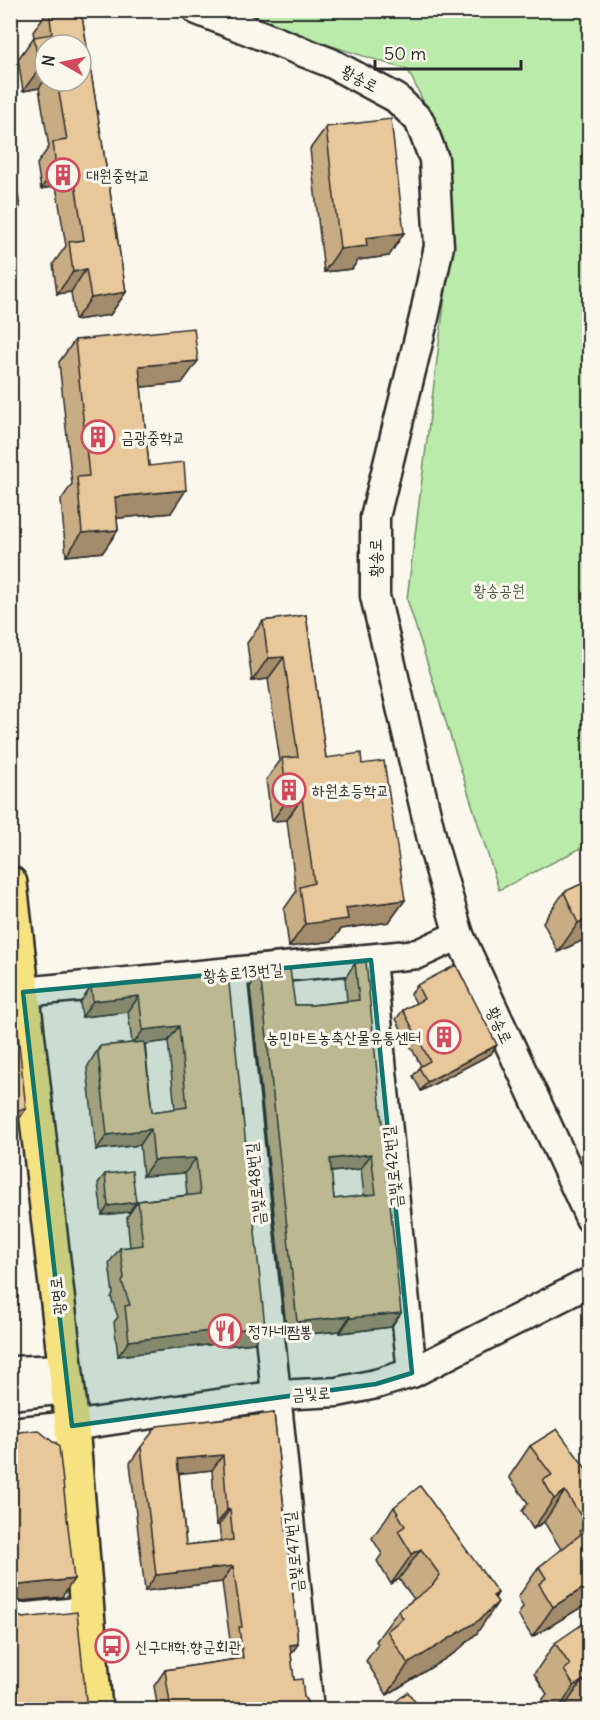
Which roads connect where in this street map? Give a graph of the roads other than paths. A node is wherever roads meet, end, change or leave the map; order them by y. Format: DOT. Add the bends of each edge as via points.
graph roads {
  1 [pos="197,10"];
  2 [pos="10,883"];
  3 [pos="459,936"];
  4 [pos="371,960"];
  5 [pos="232,973"];
  6 [pos="23,992"];
  7 [pos="590,1218"];
  8 [pos="590,1282"];
  9 [pos="10,1371"];
  10 [pos="412,1373"];
  11 [pos="66,1379"];
  12 [pos="10,1395"];
  13 [pos="278,1395"];
  14 [pos="72,1426"];
  15 [pos="10,1432"];
  16 [pos="87,1611"];
  17 [pos="10,1619"];
  18 [pos="95,1710"];
  19 [pos="309,1710"];
  1 -- 3 [label="street, 황송로" via="331,63 396,98 419,120 434,159 439,246 375,517 375,596 435,852"];
  2 -- 6 [label="main road, 광명로"];
  3 -- 4 [label="street, 황송로13번길" via="418,954"];
  3 -- 7 [label="street, 황송로"];
  4 -- 5 [label="street, 황송로13번길"];
  4 -- 10 [label="street, 금빛로42번길"];
  5 -- 6 [label="street, 황송로13번길"];
  5 -- 13 [label="street, 금빛로48번길"];
  6 -- 11 [label="main road, 광명로"];
  8 -- 10 [label="street, 금빛로"];
  9 -- 11 [label="street"];
  10 -- 13 [label="street, 금빛로" via="337,1392"];
  11 -- 12 [label="street"];
  11 -- 14 [label="main road, 광명로"];
  13 -- 14 [label="street, 금빛로"];
  13 -- 19 [label="street, 금빛로47번길"];
  14 -- 15 [label="street, 금빛로"];
  14 -- 16 [label="main road, 광명로"];
  16 -- 17 [label="street"];
  16 -- 18 [label="main road, 광명로"];
}
